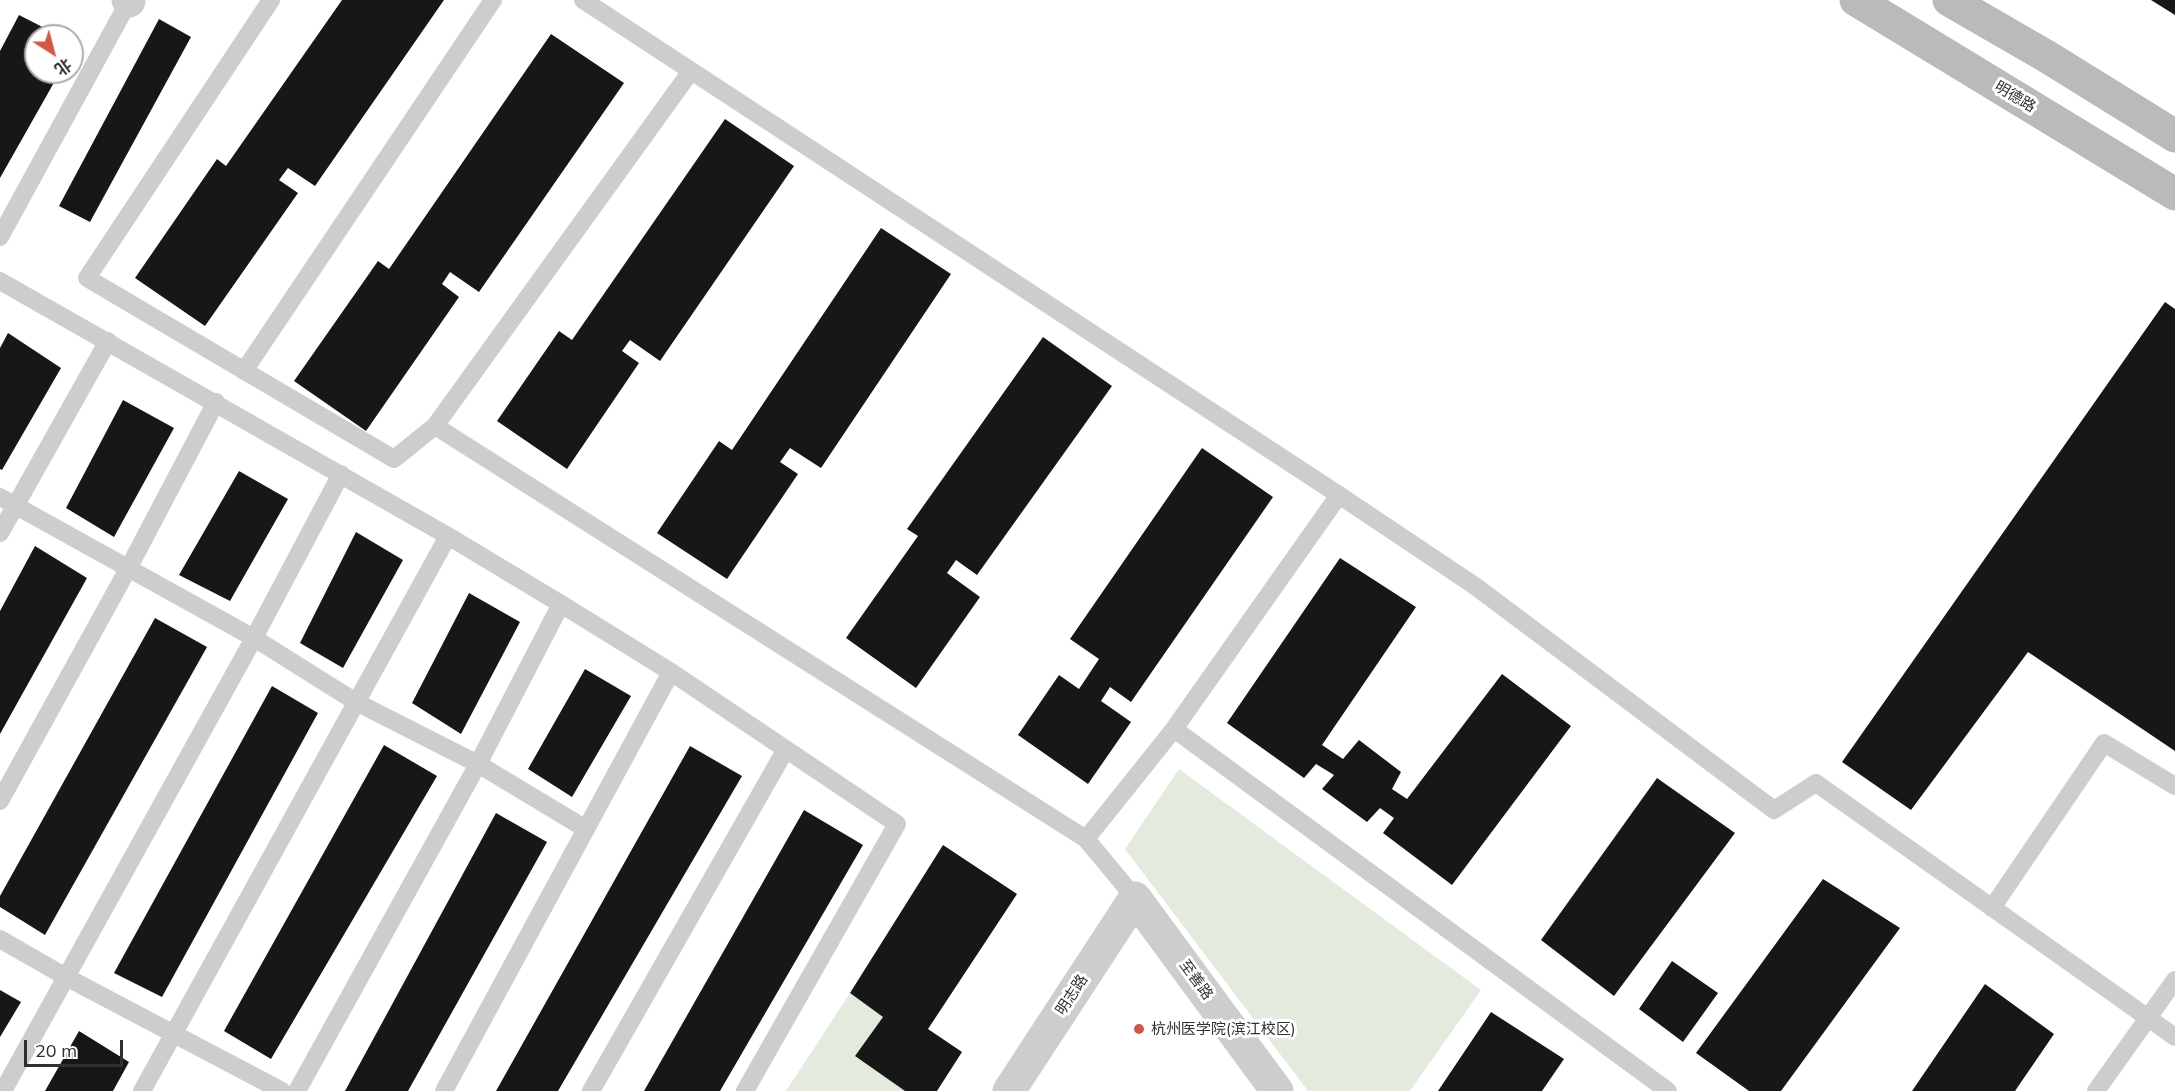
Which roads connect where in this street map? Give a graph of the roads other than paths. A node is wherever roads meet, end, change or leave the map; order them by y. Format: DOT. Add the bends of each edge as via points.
graph roads {
  1 [pos="128,0"];
  2 [pos="271,0"];
  3 [pos="493,0"];
  4 [pos="583,0"];
  5 [pos="1856,0"];
  6 [pos="1949,0"];
  7 [pos="691,71"];
  8 [pos="2175,136"];
  9 [pos="2175,194"];
  10 [pos="0,237"];
  11 [pos="0,281"];
  12 [pos="108,340"];
  13 [pos="244,371"];
  14 [pos="216,402"];
  15 [pos="435,426"];
  16 [pos="341,474"];
  17 [pos="1339,495"];
  18 [pos="8,501"];
  19 [pos="0,533"];
  20 [pos="448,536"];
  21 [pos="128,569"];
  22 [pos="561,604"];
  23 [pos="254,638"];
  24 [pos="672,672"];
  25 [pos="356,702"];
  26 [pos="1174,729"];
  27 [pos="786,749"];
  28 [pos="478,764"];
  29 [pos="2175,786"];
  30 [pos="0,801"];
  31 [pos="586,829"];
  32 [pos="1086,839"];
  33 [pos="1135,898"];
  34 [pos="1992,908"];
  35 [pos="0,939"];
  36 [pos="66,977"];
  37 [pos="2175,980"];
  38 [pos="2148,1018"];
  39 [pos="174,1033"];
  40 [pos="2175,1037"];
  41 [pos="3,1091"];
  42 [pos="142,1091"];
  43 [pos="282,1091"];
  44 [pos="297,1091"];
  45 [pos="444,1091"];
  46 [pos="591,1091"];
  47 [pos="745,1091"];
  48 [pos="1008,1091"];
  49 [pos="1277,1091"];
  50 [pos="1668,1091"];
  51 [pos="2096,1091"];
  1 -- 10 [label="lane"];
  2 -- 13 [label="lane" via="87,278"];
  3 -- 13 [label="lane"];
  4 -- 7 [label="lane"];
  5 -- 9 [label="street, 明德路"];
  6 -- 8 [label="street"];
  7 -- 15 [label="lane"];
  7 -- 17 [label="lane"];
  11 -- 12 [label="lane"];
  12 -- 14 [label="lane"];
  12 -- 18 [label="lane"];
  13 -- 15 [label="lane" via="394,459"];
  14 -- 16 [label="lane"];
  14 -- 21 [label="lane"];
  15 -- 32 [label="lane"];
  16 -- 20 [label="lane"];
  16 -- 23 [label="lane"];
  17 -- 26 [label="lane"];
  17 -- 34 [label="lane" via="1475,586 1774,810 1816,783"];
  18 -- 19 [label="lane"];
  18 -- 21 [label="lane"];
  20 -- 22 [label="lane"];
  20 -- 25 [label="lane"];
  21 -- 23 [label="lane"];
  21 -- 30 [label="lane"];
  22 -- 24 [label="lane"];
  22 -- 28 [label="lane"];
  23 -- 25 [label="lane"];
  23 -- 36 [label="lane"];
  24 -- 27 [label="lane"];
  24 -- 31 [label="lane"];
  25 -- 28 [label="lane"];
  25 -- 39 [label="lane"];
  26 -- 32 [label="lane"];
  26 -- 50 [label="lane"];
  27 -- 46 [label="lane"];
  27 -- 47 [label="lane" via="897,824"];
  28 -- 31 [label="lane"];
  28 -- 44 [label="lane"];
  29 -- 34 [label="lane" via="2104,743"];
  31 -- 45 [label="lane"];
  32 -- 33 [label="lane"];
  33 -- 48 [label="street, 明志路"];
  33 -- 49 [label="street, 至善路"];
  34 -- 38 [label="lane"];
  35 -- 36 [label="lane"];
  36 -- 39 [label="lane"];
  36 -- 41 [label="lane"];
  37 -- 38 [label="lane"];
  38 -- 40 [label="lane"];
  38 -- 51 [label="lane"];
  39 -- 42 [label="lane"];
  39 -- 43 [label="lane"];
}
